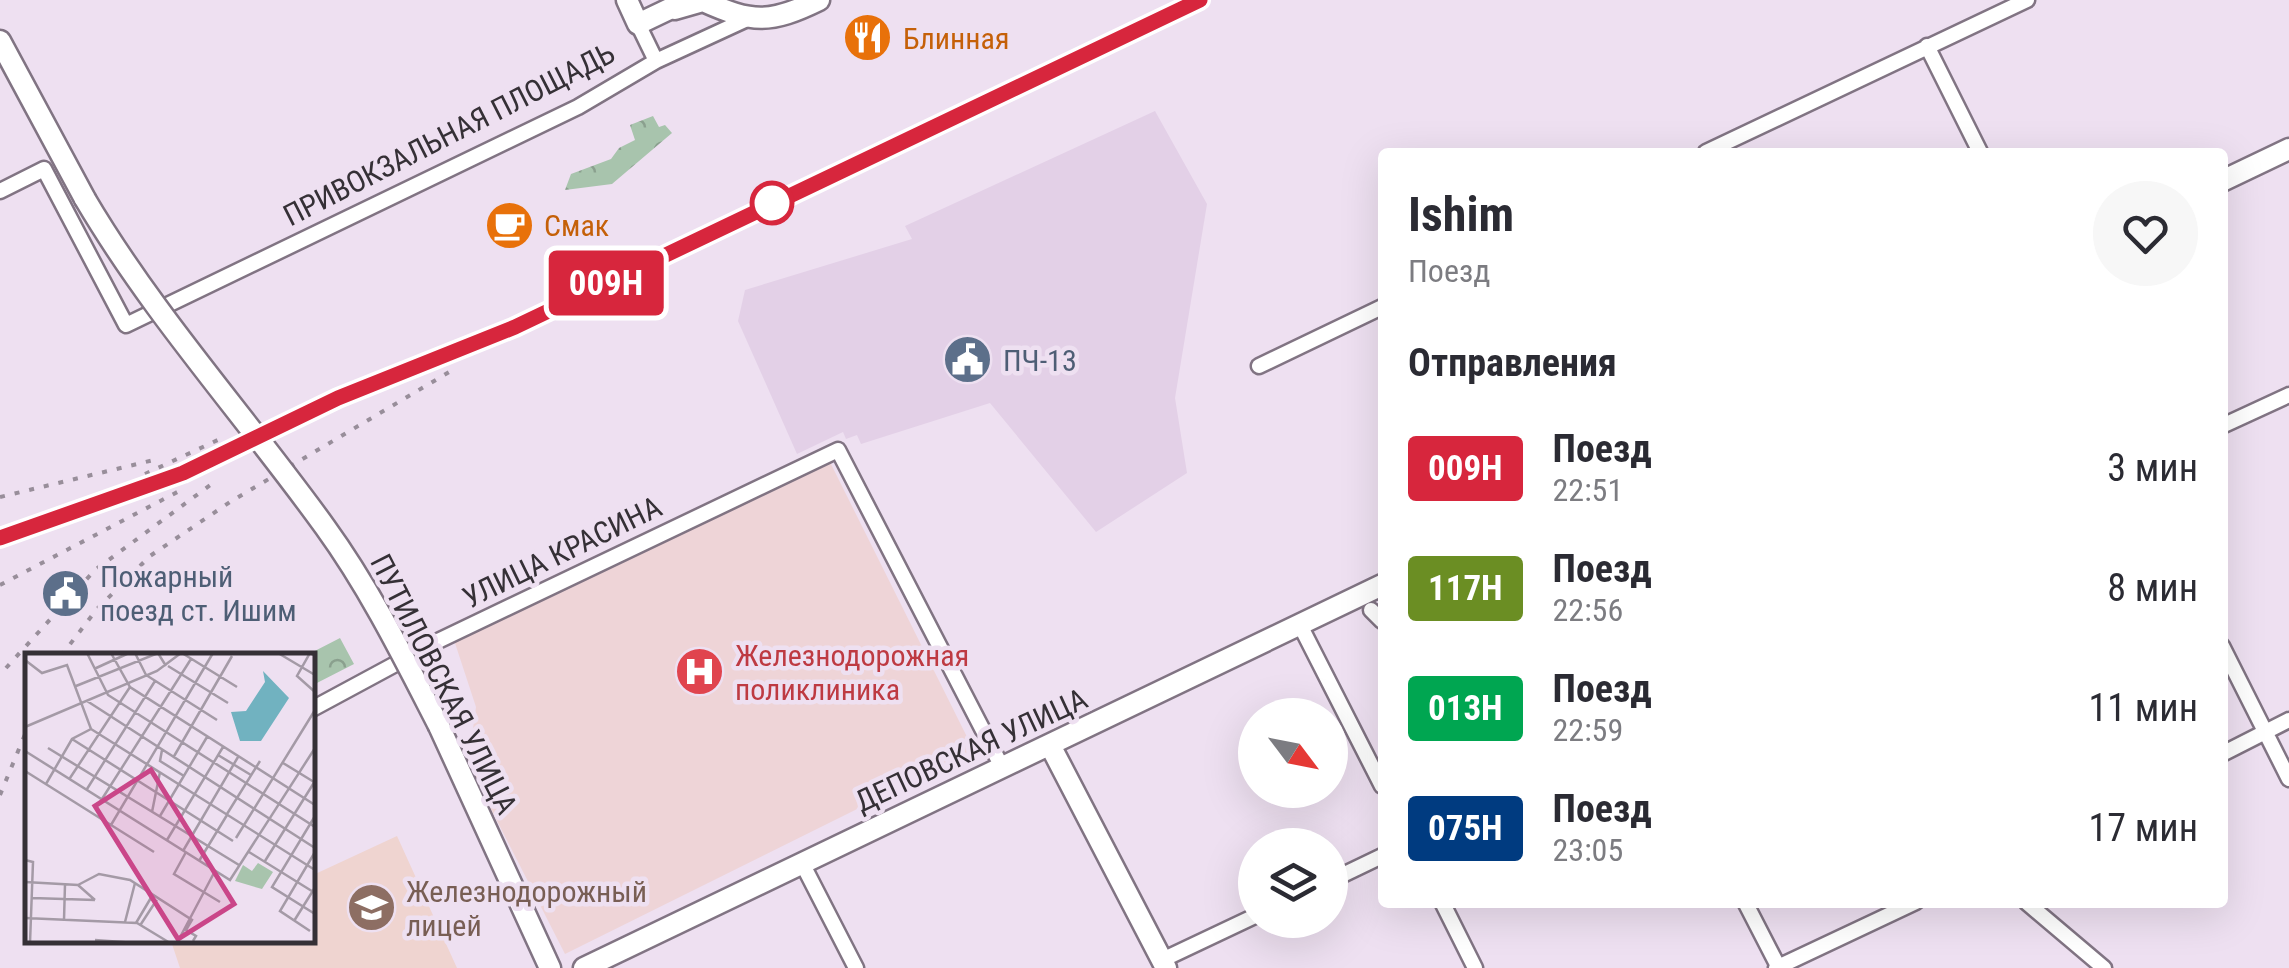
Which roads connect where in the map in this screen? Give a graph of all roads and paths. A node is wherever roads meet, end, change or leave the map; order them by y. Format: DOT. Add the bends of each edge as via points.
graph roads {
  1 [pos="627,0"];
  2 [pos="730,0"];
  3 [pos="819,0"];
  4 [pos="2027,0"];
  5 [pos="681,5"];
  6 [pos="745,20"];
  7 [pos="638,24"];
  8 [pos="0,41"];
  9 [pos="1927,46"];
  10 [pos="656,61"];
  11 [pos="1714,148"];
  12 [pos="1978,148"];
  13 [pos="2289,149"];
  14 [pos="2228,178"];
  15 [pos="0,191"];
  16 [pos="1378,309"];
  17 [pos="1259,366"];
  18 [pos="2289,395"];
  19 [pos="2228,423"];
  20 [pos="1378,586"];
  21 [pos="1371,610"];
  22 [pos="1378,618"];
  23 [pos="1300,625"];
  24 [pos="2228,658"];
  25 [pos="315,708"];
  26 [pos="2289,720"];
  27 [pos="2265,733"];
  28 [pos="1050,747"];
  29 [pos="2228,751"];
  30 [pos="1002,769"];
  31 [pos="1378,778"];
  32 [pos="2289,779"];
  33 [pos="1378,858"];
  34 [pos="802,863"];
  35 [pos="1348,872"];
  36 [pos="1445,908"];
  37 [pos="1748,908"];
  38 [pos="1903,908"];
  39 [pos="2033,908"];
  40 [pos="1238,925"];
  41 [pos="1158,965"];
  42 [pos="550,968"];
  43 [pos="584,968"];
  44 [pos="856,968"];
  45 [pos="1476,968"];
  46 [pos="1778,968"];
  47 [pos="2104,968"];
  1 -- 7 [label="main road, ПРИВОКЗАЛЬНАЯ ПЛОЩАДЬ"];
  2 -- 6 [label="main road"];
  3 -- 6 [label="main road, ПРИВОКЗАЛЬНАЯ ПЛОЩАДЬ" via="788,15"];
  4 -- 9 [label="street"];
  5 -- 6 [label="main road, ПРИВОКЗАЛЬНАЯ ПЛОЩАДЬ" via="703,0"];
  5 -- 7 [label="main road, ПРИВОКЗАЛЬНАЯ ПЛОЩАДЬ"];
  6 -- 10 [label="street, ПРИВОКЗАЛЬНАЯ ПЛОЩАДЬ"];
  7 -- 10 [label="street, ПРИВОКЗАЛЬНАЯ ПЛОЩАДЬ"];
  8 -- 42 [label="main road, ПУТИЛОВСКАЯ УЛИЦА, bridge" via="130,275 326,528 382,616"];
  9 -- 11 [label="street"];
  9 -- 12 [label="street"];
  10 -- 15 [label="street, ПРИВОКЗАЛЬНАЯ ПЛОЩАДЬ" via="578,107 126,325 44,170"];
  13 -- 14 [label="main road"];
  16 -- 17 [label="street"];
  18 -- 19 [label="street"];
  20 -- 23 [label="main road, ДЕПОВСКАЯ УЛИЦА"];
  21 -- 22 [label="street"];
  23 -- 28 [label="main road, ДЕПОВСКАЯ УЛИЦА"];
  23 -- 31 [label="street"];
  24 -- 27 [label="street"];
  25 -- 30 [label="street, УЛИЦА КРАСИНА" via="440,640 838,450"];
  26 -- 27 [label="street"];
  27 -- 29 [label="street"];
  27 -- 32 [label="street"];
  28 -- 30 [label="main road, ДЕПОВСКАЯ УЛИЦА"];
  28 -- 41 [label="main road"];
  30 -- 34 [label="main road, ДЕПОВСКАЯ УЛИЦА"];
  33 -- 35 [label="street"];
  34 -- 43 [label="main road, ДЕПОВСКАЯ УЛИЦА"];
  34 -- 44 [label="street"];
  36 -- 45 [label="street"];
  37 -- 46 [label="street"];
  38 -- 46 [label="street"];
  39 -- 47 [label="street"];
  40 -- 41 [label="street"];
}
